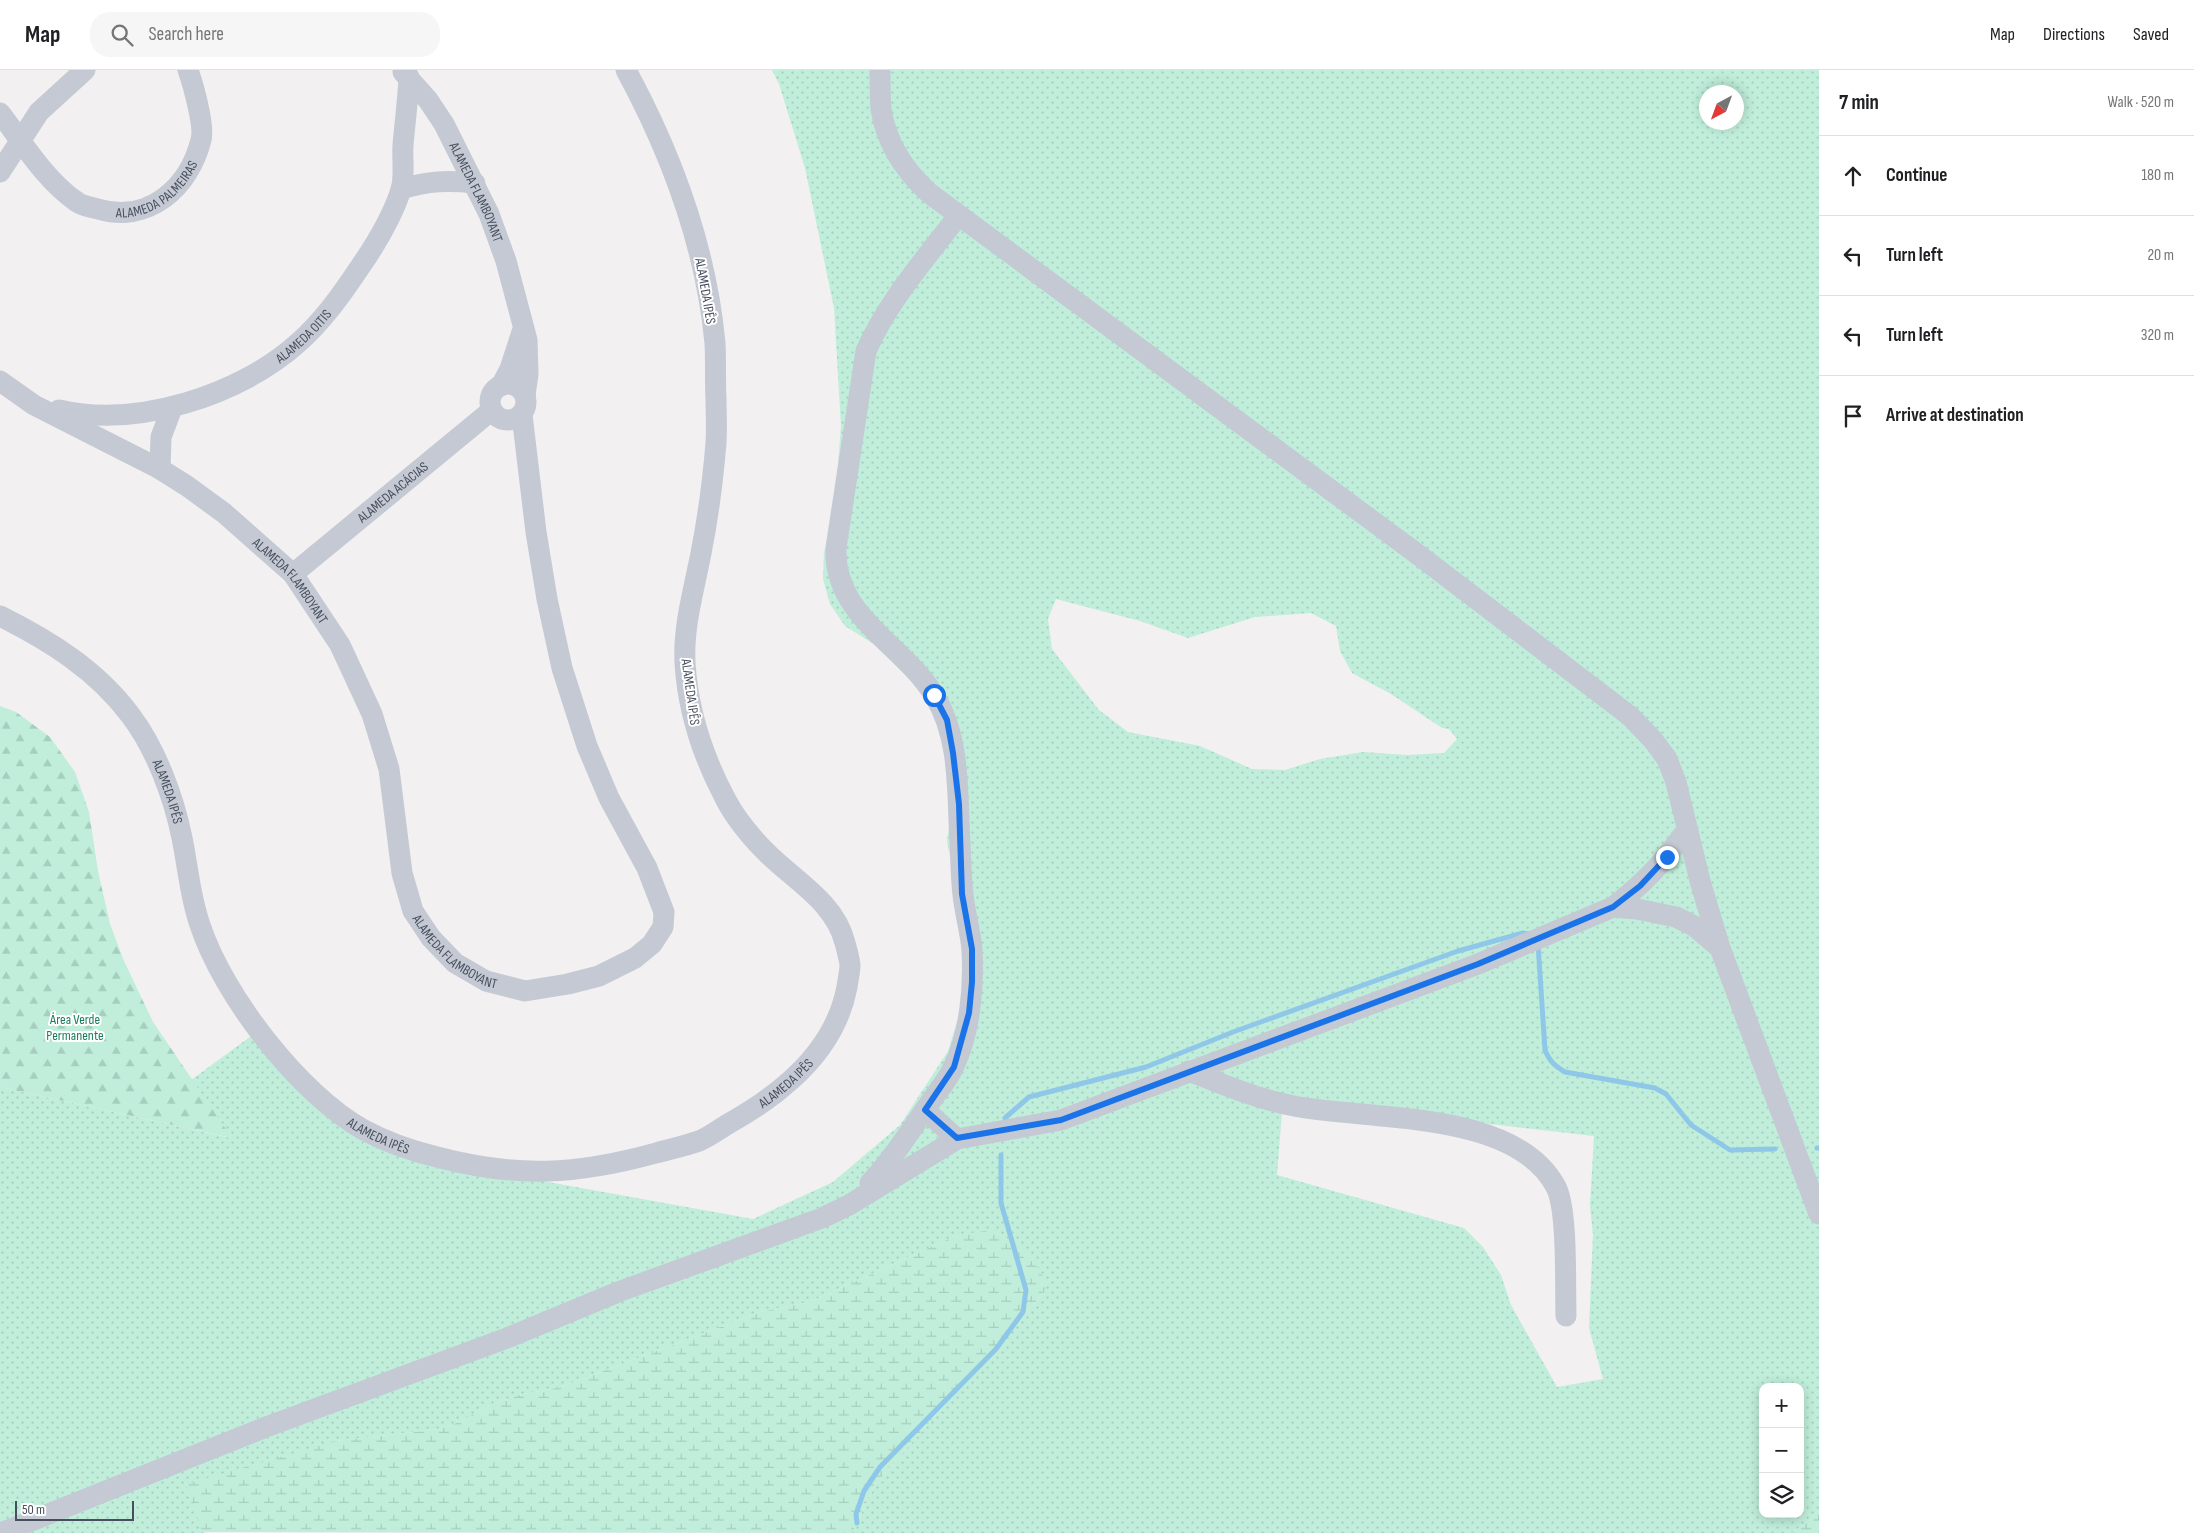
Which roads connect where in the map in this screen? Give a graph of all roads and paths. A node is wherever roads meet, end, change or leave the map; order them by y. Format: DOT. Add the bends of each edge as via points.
graph roads {
  1 [pos="85,70"];
  2 [pos="188,70"];
  3 [pos="626,70"];
  4 [pos="880,70"];
  5 [pos="405,74"];
  6 [pos="0,113"];
  7 [pos="21,140"];
  8 [pos="0,172"];
  9 [pos="475,183"];
  10 [pos="401,189"];
  11 [pos="958,216"];
  12 [pos="522,329"];
  13 [pos="0,381"];
  14 [pos="501,386"];
  15 [pos="34,405"];
  16 [pos="524,405"];
  17 [pos="172,408"];
  18 [pos="492,410"];
  19 [pos="160,468"];
  20 [pos="293,574"];
  21 [pos="0,616"];
  22 [pos="1687,830"];
  23 [pos="1613,907"];
  24 [pos="1720,948"];
  25 [pos="1190,1072"];
  26 [pos="925,1110"];
  27 [pos="957,1138"];
  28 [pos="850,1205"];
  29 [pos="1819,1214"];
  30 [pos="1566,1316"];
  31 [pos="0,1533"];
  1 -- 7 [label="street" via="39,112"];
  2 -- 7 [label="street, ALAMEDA PALMEIRAS" via="202,138 191,167 176,188 160,201 137,212 119,214 78,203 58,186"];
  3 -- 21 [label="street, ALAMEDA IPÊS" via="647,108 682,192 705,274 715,345 716,441 702,548 687,618 685,661 693,724 714,778 735,816 766,852 828,907 842,932 850,963 844,1001 829,1036 808,1066 764,1104 698,1141 626,1161 572,1170 501,1170 461,1163 415,1151 367,1132 336,1112 285,1063 220,972 200,925 174,803 157,761 134,719 103,684 67,654 36,633"];
  4 -- 11 [label="street" via="881,110 890,140 916,181"];
  5 -- 9 [label="street, ALAMEDA FLAMBOYANT" via="428,100"];
  5 -- 10 [label="street, ALAMEDA OITIS"];
  6 -- 7 [label="street, ALAMEDA PALMEIRAS"];
  7 -- 8 [label="street"];
  9 -- 10 [label="street" via="445,180"];
  9 -- 12 [label="street, ALAMEDA FLAMBOYANT" via="506,261"];
  10 -- 17 [label="street, ALAMEDA OITIS" via="376,243 334,306 298,344 255,374 205,398"];
  11 -- 22 [label="street" via="1150,355 1630,716 1667,759"];
  11 -- 26 [label="street" via="893,304 866,351 845,480 836,562 848,598 924,681 940,706 950,732 959,804 962,894 972,949 972,982 969,1013 954,1067"];
  12 -- 14 [label="street, ALAMEDA FLAMBOYANT" via="510,369"];
  12 -- 16 [label="street, ALAMEDA FLAMBOYANT" via="528,362"];
  13 -- 15 [label="street, ALAMEDA FLAMBOYANT"];
  14 -- 16 [label="street" via="515,385"];
  14 -- 18 [label="street" via="491,396"];
  15 -- 17 [label="street, ALAMEDA OITIS" via="75,414 108,416"];
  15 -- 19 [label="street, ALAMEDA FLAMBOYANT"];
  16 -- 18 [label="street" via="509,421 502,420"];
  16 -- 20 [label="street, ALAMEDA FLAMBOYANT" via="540,560 562,668 591,755 609,798 647,868 664,912 663,927 652,944 635,958 599,976 525,991 486,981 455,963 431,938 413,911 402,873 388,769 372,714 340,645"];
  17 -- 19 [label="street" via="161,437"];
  18 -- 20 [label="street, ALAMEDA ACÁCIAS"];
  19 -- 20 [label="street, ALAMEDA FLAMBOYANT" via="224,513"];
  22 -- 23 [label="street" via="1658,868"];
  22 -- 24 [label="street"];
  23 -- 24 [label="street" via="1676,917 1694,926"];
  23 -- 25 [label="street" via="1478,964"];
  24 -- 29 [label="street"];
  25 -- 27 [label="street" via="1061,1120"];
  25 -- 30 [label="street" via="1254,1097 1294,1107 1453,1125 1518,1148 1542,1167 1557,1189 1563,1221"];
  26 -- 27 [label="street"];
  26 -- 28 [label="street" via="888,1165"];
  27 -- 28 [label="street"];
  28 -- 31 [label="street" via="784,1233 618,1292 507,1338 266,1427"];
}
